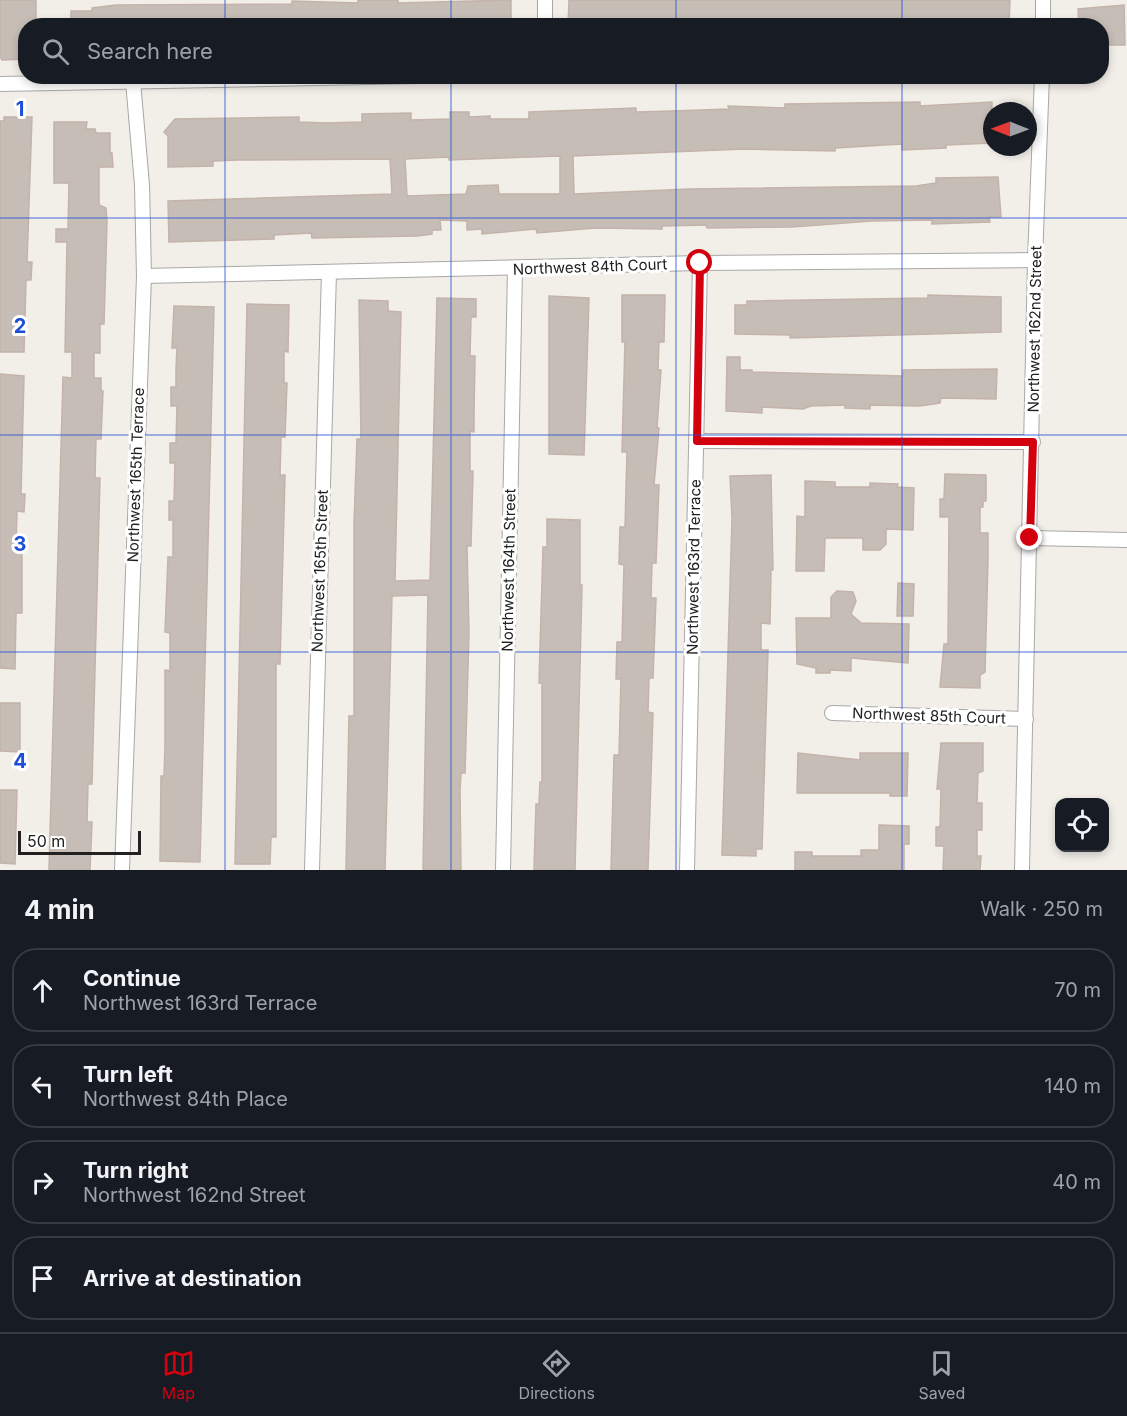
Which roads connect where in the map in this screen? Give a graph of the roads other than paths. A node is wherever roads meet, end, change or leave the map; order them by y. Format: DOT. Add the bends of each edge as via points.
graph roads {
  1 [pos="545,0"];
  2 [pos="1043,0"];
  3 [pos="545,18"];
  4 [pos="1043,18"];
  5 [pos="0,84"];
  6 [pos="18,84"];
  7 [pos="133,84"];
  8 [pos="1042,84"];
  9 [pos="1035,260"];
  10 [pos="700,263"];
  11 [pos="515,269"];
  12 [pos="329,272"];
  13 [pos="144,276"];
  14 [pos="697,441"];
  15 [pos="1033,442"];
  16 [pos="1030,538"];
  17 [pos="1127,540"];
  18 [pos="832,713"];
  19 [pos="1026,719"];
  20 [pos="122,870"];
  21 [pos="312,870"];
  22 [pos="503,870"];
  23 [pos="687,870"];
  24 [pos="1022,870"];
  1 -- 3 [label="street"];
  2 -- 4 [label="street"];
  5 -- 6 [label="street"];
  7 -- 13 [label="street, Northwest 165th Terrace" via="142,185"];
  8 -- 9 [label="street, Northwest 162nd Street"];
  9 -- 10 [label="street, Northwest 84th Court"];
  9 -- 15 [label="street, Northwest 162nd Street"];
  10 -- 11 [label="street, Northwest 84th Court"];
  10 -- 14 [label="street, Northwest 163rd Terrace"];
  11 -- 12 [label="street, Northwest 84th Court"];
  11 -- 22 [label="street, Northwest 164th Street"];
  12 -- 13 [label="street, Northwest 84th Court"];
  12 -- 21 [label="street, Northwest 165th Street"];
  13 -- 20 [label="street, Northwest 165th Terrace"];
  14 -- 15 [label="street"];
  14 -- 23 [label="street, Northwest 163rd Terrace"];
  15 -- 16 [label="street, Northwest 162nd Street"];
  16 -- 17 [label="street"];
  16 -- 19 [label="street, Northwest 162nd Street"];
  18 -- 19 [label="street, Northwest 85th Court"];
  19 -- 24 [label="street, Northwest 162nd Street"];
}
